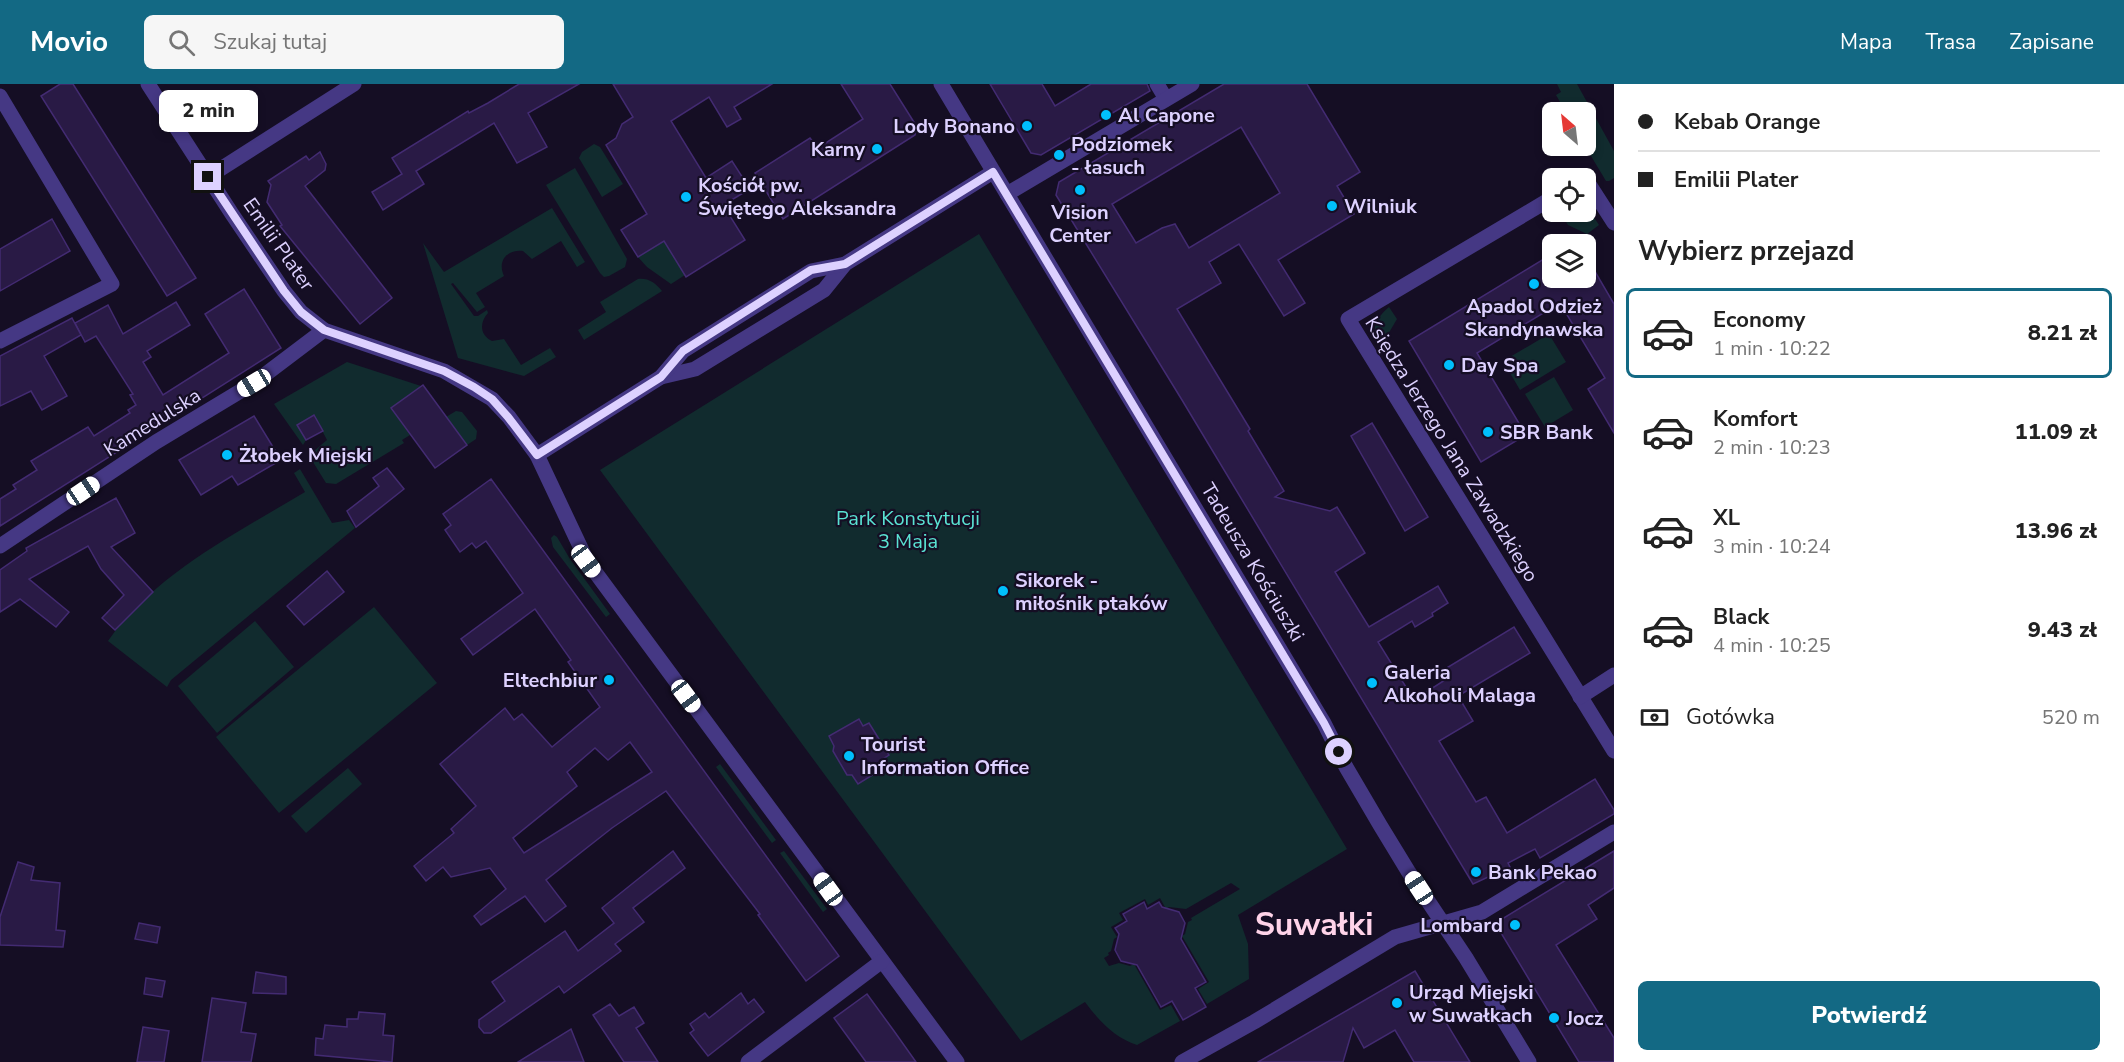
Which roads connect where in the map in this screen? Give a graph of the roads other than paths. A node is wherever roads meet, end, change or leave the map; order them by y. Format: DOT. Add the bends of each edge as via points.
graph roads {
  1 [pos="148,84"];
  2 [pos="354,84"];
  3 [pos="941,84"];
  4 [pos="1157,84"];
  5 [pos="1192,84"];
  6 [pos="0,96"];
  7 [pos="1166,99"];
  8 [pos="993,172"];
  9 [pos="208,177"];
  10 [pos="1596,193"];
  11 [pos="1007,194"];
  12 [pos="1542,204"];
  13 [pos="1612,214"];
  14 [pos="845,264"];
  15 [pos="324,330"];
  16 [pos="0,341"];
  17 [pos="661,377"];
  18 [pos="537,455"];
  19 [pos="0,546"];
  20 [pos="1614,675"];
  21 [pos="1580,697"];
  22 [pos="1612,746"];
  23 [pos="1614,832"];
  24 [pos="1442,923"];
  25 [pos="882,961"];
  26 [pos="748,1062"];
  27 [pos="957,1062"];
  28 [pos="1182,1062"];
  29 [pos="1529,1062"];
  1 -- 9 [label="street, Emilii Plater"];
  2 -- 9 [label="street"];
  3 -- 8 [label="street, Tadeusza Kościuszki"];
  4 -- 7 [label="street"];
  5 -- 7 [label="street"];
  6 -- 16 [label="street" via="112,284"];
  7 -- 11 [label="street"];
  8 -- 11 [label="street, Tadeusza Kościuszki"];
  8 -- 14 [label="street"];
  9 -- 15 [label="street, Emilii Plater" via="284,291 301,312"];
  10 -- 13 [label="street"];
  11 -- 24 [label="street, Tadeusza Kościuszki" via="1324,723 1374,816"];
  12 -- 21 [label="street, Księdza Jerzego Jana Zawadzkiego" via="1347,319"];
  14 -- 17 [label="street" via="824,290 695,369"];
  14 -- 17 [label="street" via="811,270 683,351"];
  15 -- 18 [label="street, Emilii Plater" via="444,371 474,387 492,399"];
  15 -- 19 [label="street, Kamedulska" via="254,383 156,442"];
  17 -- 18 [label="street"];
  18 -- 25 [label="street, Emilii Plater" via="586,561"];
  20 -- 21 [label="street"];
  21 -- 22 [label="street, Księdza Jerzego Jana Zawadzkiego"];
  23 -- 24 [label="street" via="1482,912"];
  24 -- 28 [label="street" via="1395,937"];
  24 -- 29 [label="street, Tadeusza Kościuszki"];
  25 -- 26 [label="street"];
  25 -- 27 [label="street, Emilii Plater"];
}
